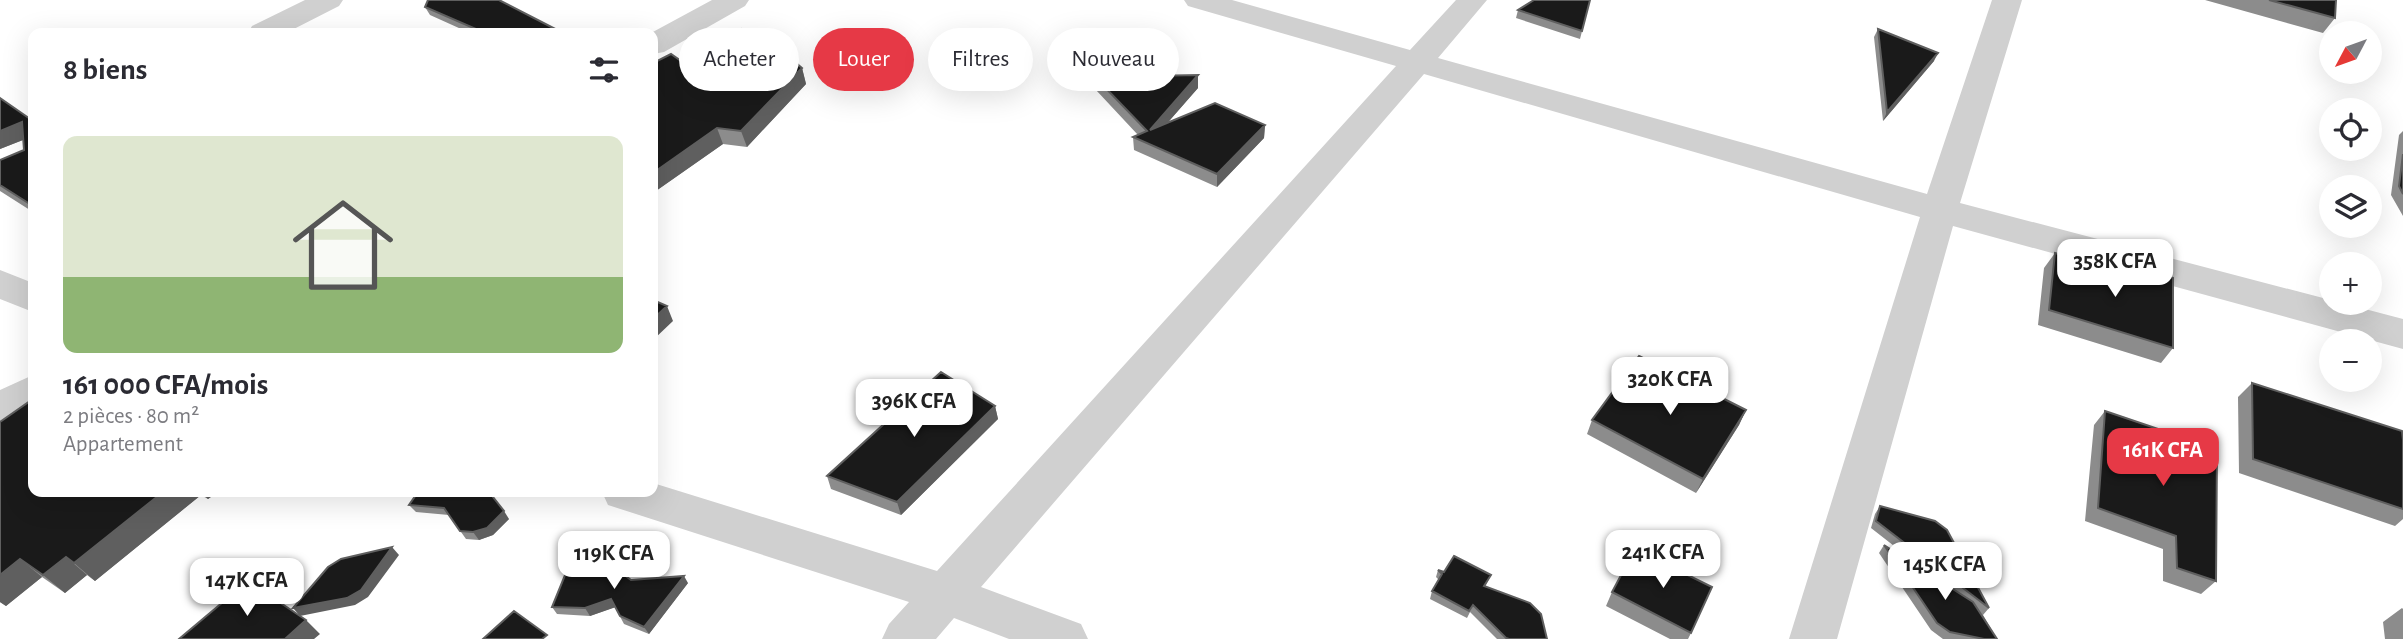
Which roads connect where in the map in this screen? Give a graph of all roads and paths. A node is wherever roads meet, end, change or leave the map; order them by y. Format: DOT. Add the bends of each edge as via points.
graph roads {
  1 [pos="328,0"];
  2 [pos="734,0"];
  3 [pos="1199,0"];
  4 [pos="1472,0"];
  5 [pos="2007,0"];
  6 [pos="272,28"];
  7 [pos="658,43"];
  8 [pos="1417,60"];
  9 [pos="1940,210"];
  10 [pos="0,285"];
  11 [pos="28,296"];
  12 [pos="2403,334"];
  13 [pos="28,394"];
  14 [pos="0,410"];
  15 [pos="639,497"];
  16 [pos="946,594"];
  17 [pos="906,639"];
  18 [pos="1064,639"];
  19 [pos="1813,639"];
  1 -- 6 [label="street"];
  2 -- 7 [label="street"];
  3 -- 8 [label="street"];
  4 -- 8 [label="street"];
  5 -- 9 [label="street"];
  8 -- 9 [label="street"];
  8 -- 16 [label="street"];
  9 -- 12 [label="street"];
  9 -- 19 [label="street"];
  10 -- 11 [label="street"];
  13 -- 14 [label="street"];
  15 -- 16 [label="street"];
  16 -- 17 [label="street"];
  16 -- 18 [label="street"];
}
